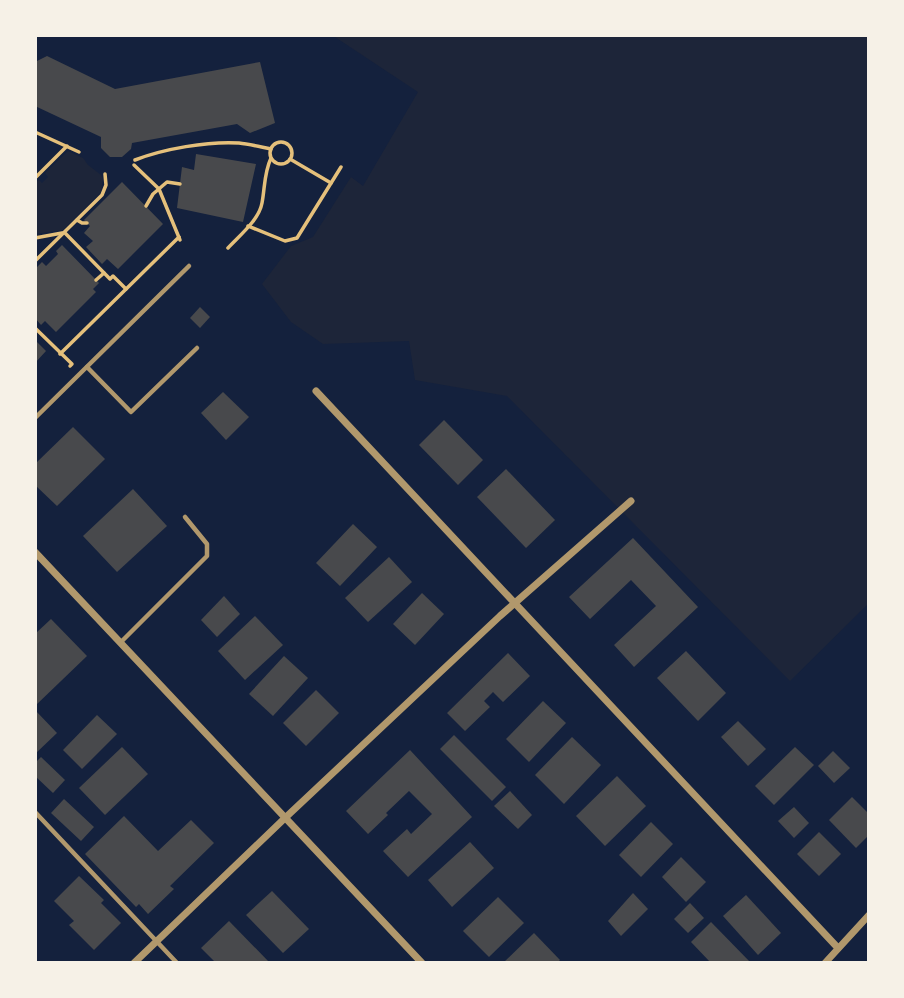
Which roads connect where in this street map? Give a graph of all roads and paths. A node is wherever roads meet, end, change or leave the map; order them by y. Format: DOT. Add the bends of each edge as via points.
graph roads {
  1 [pos="35,132"];
  2 [pos="68,146"];
  3 [pos="271,149"];
  4 [pos="79,152"];
  5 [pos="271,158"];
  6 [pos="290,159"];
  7 [pos="341,167"];
  8 [pos="105,174"];
  9 [pos="35,178"];
  10 [pos="331,183"];
  11 [pos="180,184"];
  12 [pos="159,189"];
  13 [pos="146,206"];
  14 [pos="77,220"];
  15 [pos="87,223"];
  16 [pos="248,226"];
  17 [pos="65,233"];
  18 [pos="35,238"];
  19 [pos="228,248"];
  20 [pos="35,261"];
  21 [pos="189,266"];
  22 [pos="104,272"];
  23 [pos="96,280"];
  24 [pos="126,289"];
  25 [pos="35,328"];
  26 [pos="197,348"];
  27 [pos="87,367"];
  28 [pos="316,391"];
  29 [pos="35,418"];
  30 [pos="631,501"];
  31 [pos="185,517"];
  32 [pos="35,552"];
  33 [pos="514,603"];
  34 [pos="120,643"];
  35 [pos="35,812"];
  36 [pos="285,818"];
  37 [pos="869,915"];
  38 [pos="156,941"];
  39 [pos="838,948"];
  40 [pos="134,963"];
  41 [pos="177,963"];
  42 [pos="422,963"];
  43 [pos="825,963"];
  1 -- 2 [label="path"];
  2 -- 4 [label="path"];
  2 -- 9 [label="path"];
  3 -- 5 [label="path"];
  3 -- 6 [label="path" via="286,144 291,149"];
  3 -- 12 [label="path" via="239,143 194,145 134,162"];
  5 -- 6 [label="path" via="281,164"];
  5 -- 16 [label="path" via="262,205"];
  6 -- 10 [label="path"];
  7 -- 10 [label="path"];
  8 -- 14 [label="path" via="102,195"];
  10 -- 16 [label="path" via="297,238 285,242"];
  11 -- 12 [label="path" via="167,183"];
  12 -- 13 [label="path"];
  12 -- 24 [label="path" via="179,238"];
  14 -- 15 [label="path"];
  14 -- 17 [label="path"];
  16 -- 19 [label="path"];
  17 -- 18 [label="path"];
  17 -- 20 [label="path"];
  17 -- 22 [label="path"];
  21 -- 27 [label="lane"];
  22 -- 23 [label="path"];
  22 -- 24 [label="path"];
  24 -- 25 [label="path" via="60,354"];
  26 -- 27 [label="lane" via="131,412"];
  27 -- 29 [label="lane"];
  28 -- 33 [label="street"];
  30 -- 33 [label="street"];
  31 -- 34 [label="lane" via="207,544 206,556"];
  32 -- 34 [label="street"];
  33 -- 36 [label="street"];
  33 -- 39 [label="street"];
  34 -- 36 [label="street"];
  35 -- 38 [label="lane"];
  36 -- 38 [label="street"];
  36 -- 42 [label="street"];
  37 -- 39 [label="street"];
  38 -- 40 [label="street"];
  38 -- 41 [label="lane"];
  39 -- 43 [label="street"];
}
